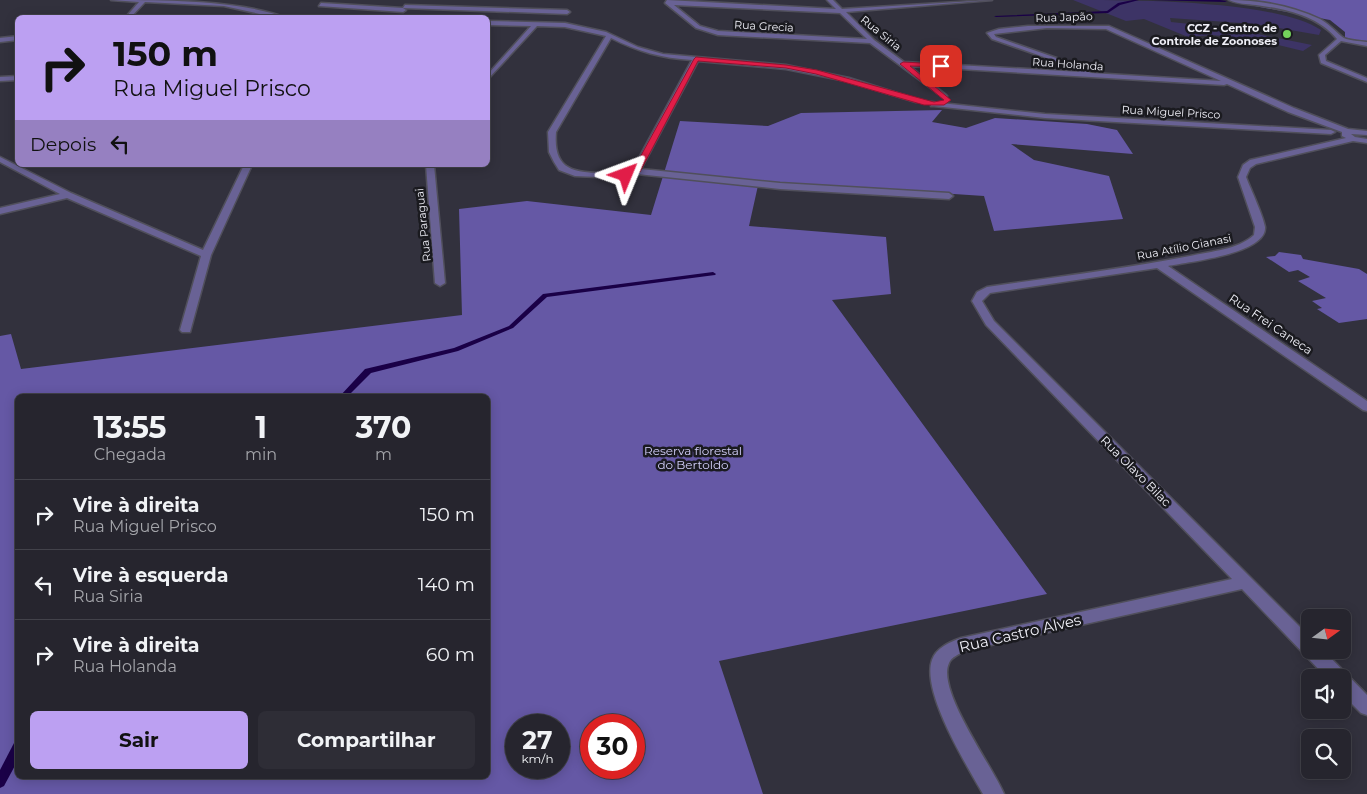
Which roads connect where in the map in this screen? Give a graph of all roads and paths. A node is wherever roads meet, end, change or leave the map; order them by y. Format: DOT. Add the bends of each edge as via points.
graph roads {
  1 [pos="114,0"];
  2 [pos="416,0"];
  3 [pos="830,0"];
  4 [pos="920,0"];
  5 [pos="962,0"];
  6 [pos="989,0"];
  7 [pos="1232,0"];
  8 [pos="143,1"];
  9 [pos="973,1"];
  10 [pos="667,2"];
  11 [pos="940,2"];
  12 [pos="320,5"];
  13 [pos="916,6"];
  14 [pos="404,8"];
  15 [pos="840,11"];
  16 [pos="567,12"];
  17 [pos="130,15"];
  18 [pos="277,15"];
  19 [pos="396,15"];
  20 [pos="490,23"];
  21 [pos="537,23"];
  22 [pos="609,36"];
  23 [pos="15,38"];
  24 [pos="1340,39"];
  25 [pos="0,40"];
  26 [pos="872,41"];
  27 [pos="626,44"];
  28 [pos="1367,44"];
  29 [pos="618,46"];
  30 [pos="609,47"];
  31 [pos="600,49"];
  32 [pos="696,59"];
  33 [pos="903,64"];
  34 [pos="490,75"];
  35 [pos="1090,75"];
  36 [pos="15,78"];
  37 [pos="922,78"];
  38 [pos="0,79"];
  39 [pos="1367,80"];
  40 [pos="1231,83"];
  41 [pos="919,95"];
  42 [pos="946,97"];
  43 [pos="934,104"];
  44 [pos="996,112"];
  45 [pos="1367,135"];
  46 [pos="1351,136"];
  47 [pos="1367,146"];
  48 [pos="0,159"];
  49 [pos="15,167"];
  50 [pos="15,167"];
  51 [pos="247,167"];
  52 [pos="430,167"];
  53 [pos="636,172"];
  54 [pos="68,195"];
  55 [pos="949,196"];
  56 [pos="0,211"];
  57 [pos="206,255"];
  58 [pos="1159,264"];
  59 [pos="440,283"];
  60 [pos="986,290"];
  61 [pos="186,330"];
  62 [pos="1367,407"];
  63 [pos="1246,582"];
  64 [pos="1301,639"];
  65 [pos="1320,659"];
  66 [pos="1330,669"];
  67 [pos="1351,691"];
  68 [pos="1367,707"];
  69 [pos="994,794"];
  1 -- 8 [label="street"];
  2 -- 14 [label="street"];
  3 -- 15 [label="street, Rua Siria"];
  4 -- 13 [label="street"];
  5 -- 9 [label="street"];
  6 -- 9 [label="street"];
  7 -- 24 [label="street" via="1305,16 1330,26"];
  8 -- 17 [label="street"];
  8 -- 18 [label="street" via="242,6"];
  9 -- 11 [label="street"];
  10 -- 15 [label="street"];
  10 -- 26 [label="street, Rua Grecia" via="698,27 718,33"];
  11 -- 13 [label="street"];
  12 -- 14 [label="street"];
  13 -- 15 [label="street"];
  14 -- 16 [label="street"];
  14 -- 19 [label="street"];
  15 -- 26 [label="street, Rua Siria"];
  20 -- 21 [label="street, Rua Miguel Prisco"];
  21 -- 22 [label="street, Rua Miguel Prisco" via="565,25"];
  21 -- 34 [label="street"];
  22 -- 27 [label="street, Rua Miguel Prisco"];
  22 -- 31 [label="street"];
  23 -- 25 [label="street"];
  24 -- 28 [label="street"];
  24 -- 39 [label="street" via="1322,55 1323,62"];
  26 -- 33 [label="street, Rua Siria"];
  27 -- 29 [label="street"];
  27 -- 32 [label="street, Rua Miguel Prisco" via="656,54"];
  30 -- 31 [label="street"];
  31 -- 53 [label="street" via="552,132 552,148 560,168 569,174 621,175"];
  32 -- 41 [label="street, Rua Miguel Prisco" via="817,72"];
  32 -- 53 [label="street"];
  33 -- 35 [label="street, Rua Holanda"];
  33 -- 37 [label="street, Rua Siria"];
  35 -- 40 [label="street, Rua Holanda"];
  35 -- 40 [label="street, Rua Japão" via="994,38 990,33 1032,28 1107,27"];
  36 -- 38 [label="street"];
  37 -- 41 [label="street"];
  37 -- 42 [label="street, Rua Siria"];
  40 -- 46 [label="street, Rua Japão"];
  41 -- 42 [label="street, Rua Miguel Prisco"];
  41 -- 43 [label="street, Rua Miguel Prisco"];
  42 -- 43 [label="street" via="947,102"];
  42 -- 44 [label="street, Rua Miguel Prisco"];
  43 -- 44 [label="street, Rua Miguel Prisco"];
  44 -- 46 [label="street, Rua Miguel Prisco" via="1314,130"];
  45 -- 46 [label="street"];
  45 -- 46 [label="street"];
  46 -- 47 [label="street"];
  46 -- 58 [label="street, Rua Atílio Gianasi" via="1253,162 1246,167 1242,177 1260,227 1259,236 1251,243 1237,249"];
  48 -- 50 [label="street"];
  49 -- 54 [label="street"];
  51 -- 57 [label="street"];
  52 -- 59 [label="street, Rua Paraguai"];
  53 -- 55 [label="street" via="780,186"];
  54 -- 56 [label="street"];
  54 -- 57 [label="street"];
  57 -- 61 [label="street"];
  58 -- 60 [label="street, Rua Atílio Gianasi"];
  58 -- 62 [label="street, Rua Frei Caneca"];
  60 -- 63 [label="street, Rua Olavo Bilac" via="977,301 990,322"];
  63 -- 64 [label="street, Rua Olavo Bilac"];
  63 -- 69 [label="street, Rua Castro Alves" via="961,645 949,651 940,662 939,677 945,700"];
  65 -- 66 [label="street, Rua Olavo Bilac"];
  67 -- 68 [label="street"];
}
